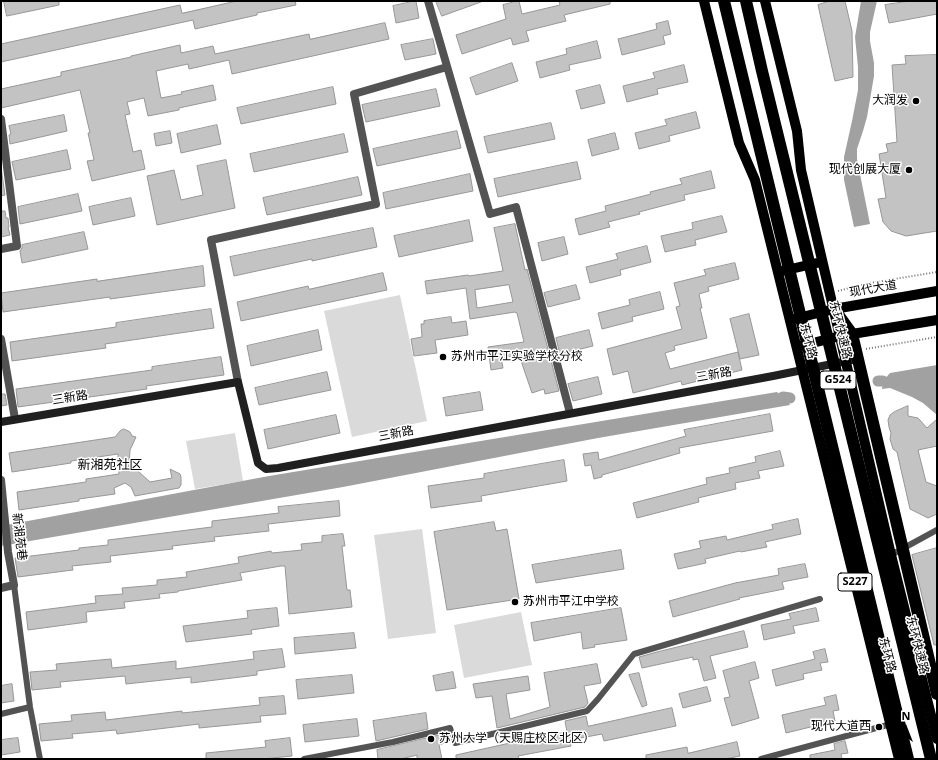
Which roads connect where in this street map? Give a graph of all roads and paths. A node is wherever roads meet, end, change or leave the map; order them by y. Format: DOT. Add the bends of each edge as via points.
graph roads {
  1 [pos="428,1"];
  2 [pos="704,1"];
  3 [pos="724,1"];
  4 [pos="746,1"];
  5 [pos="765,1"];
  6 [pos="447,67"];
  7 [pos="1,119"];
  8 [pos="1,250"];
  9 [pos="822,262"];
  10 [pos="778,272"];
  11 [pos="937,272"];
  12 [pos="937,291"];
  13 [pos="830,293"];
  14 [pos="834,309"];
  15 [pos="790,320"];
  16 [pos="937,320"];
  17 [pos="852,334"];
  18 [pos="840,336"];
  19 [pos="937,337"];
  20 [pos="1,339"];
  21 [pos="797,348"];
  22 [pos="857,355"];
  23 [pos="846,361"];
  24 [pos="802,370"];
  25 [pos="238,382"];
  26 [pos="570,414"];
  27 [pos="15,419"];
  28 [pos="1,422"];
  29 [pos="1,480"];
  30 [pos="937,530"];
  31 [pos="902,548"];
  32 [pos="891,555"];
  33 [pos="14,584"];
  34 [pos="1,588"];
  35 [pos="820,599"];
  36 [pos="937,687"];
  37 [pos="925,690"];
  38 [pos="937,694"];
  39 [pos="30,707"];
  40 [pos="1,714"];
  41 [pos="891,724"];
  42 [pos="937,739"];
  43 [pos="40,759"];
  44 [pos="304,759"];
  45 [pos="761,759"];
  46 [pos="899,759"];
  47 [pos="908,759"];
  48 [pos="931,759"];
  1 -- 6 [label="street"];
  2 -- 10 [label="main road, 东环路" via="739,143 755,180"];
  3 -- 47 [label="highway, G524"];
  4 -- 48 [label="highway, 东环快速路 / G524"];
  5 -- 9 [label="main road" via="797,131 801,170"];
  6 -- 25 [label="street" via="354,94 376,204 211,240"];
  6 -- 26 [label="street" via="490,214 516,207"];
  7 -- 8 [label="street" via="17,246"];
  9 -- 10 [label="main road"];
  9 -- 13 [label="main road"];
  10 -- 15 [label="main road, 东环路"];
  11 -- 13 [label="path" via="870,283"];
  12 -- 14 [label="main road, 现代大道"];
  13 -- 14 [label="main road"];
  14 -- 15 [label="main road, 现代大道"];
  14 -- 17 [label="highway"];
  14 -- 18 [label="main road"];
  15 -- 21 [label="main road, 东环路 / S227"];
  16 -- 17 [label="main road"];
  17 -- 18 [label="main road"];
  17 -- 22 [label="highway"];
  18 -- 21 [label="main road"];
  18 -- 23 [label="main road"];
  19 -- 22 [label="path"];
  20 -- 27 [label="street"];
  21 -- 24 [label="main road, 东环路 / S227"];
  22 -- 23 [label="street, 三新路"];
  22 -- 31 [label="highway"];
  23 -- 24 [label="street, 三新路"];
  23 -- 32 [label="main road"];
  24 -- 26 [label="street, 三新路"];
  24 -- 41 [label="main road, 东环路 / S227"];
  25 -- 26 [label="street, 三新路" via="258,463 266,469"];
  25 -- 27 [label="street, 三新路"];
  27 -- 28 [label="street, 三新路"];
  29 -- 33 [label="street, 新湘苑巷"];
  30 -- 31 [label="lane"];
  31 -- 32 [label="lane"];
  31 -- 38 [label="highway"];
  32 -- 37 [label="main road"];
  33 -- 34 [label="street"];
  33 -- 39 [label="lane"];
  35 -- 44 [label="lane" via="634,654 587,711 455,743 450,728"];
  36 -- 37 [label="lane"];
  37 -- 42 [label="main road"];
  39 -- 40 [label="lane"];
  39 -- 43 [label="lane"];
  41 -- 45 [label="lane"];
  41 -- 46 [label="main road, 东环路 / S227"];
}
